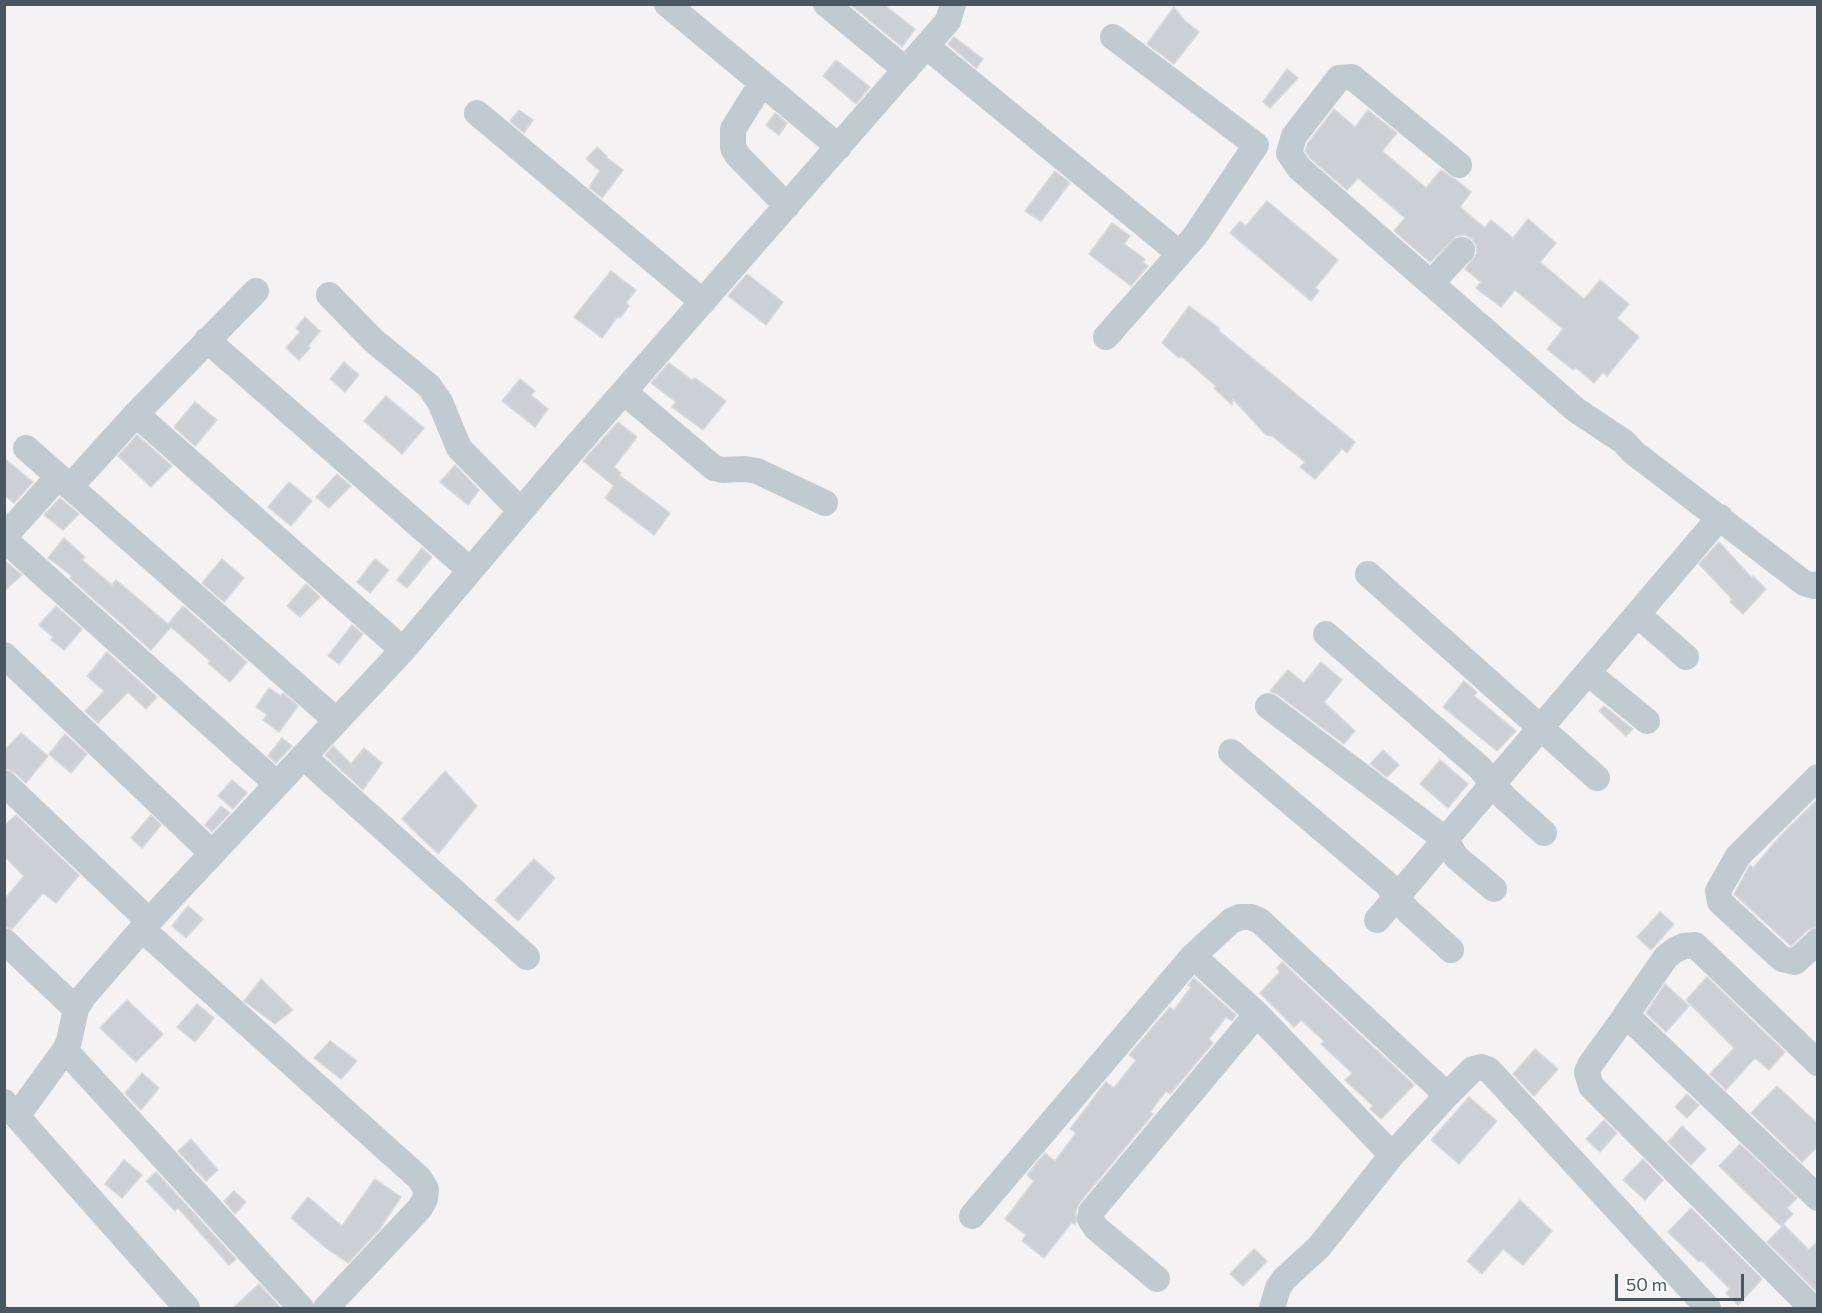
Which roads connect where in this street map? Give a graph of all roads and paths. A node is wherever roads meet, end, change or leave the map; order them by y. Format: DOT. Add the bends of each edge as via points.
graph roads {
  1 [pos="667,4"];
  2 [pos="826,4"];
  3 [pos="953,4"];
  4 [pos="1113,36"];
  5 [pos="926,46"];
  6 [pos="906,70"];
  7 [pos="762,83"];
  8 [pos="477,113"];
  9 [pos="839,147"];
  10 [pos="1459,165"];
  11 [pos="787,206"];
  12 [pos="1462,250"];
  13 [pos="1179,253"];
  14 [pos="1431,284"];
  15 [pos="256,291"];
  16 [pos="329,295"];
  17 [pos="703,302"];
  18 [pos="1106,337"];
  19 [pos="207,340"];
  20 [pos="624,392"];
  21 [pos="136,414"];
  22 [pos="26,448"];
  23 [pos="64,482"];
  24 [pos="825,502"];
  25 [pos="520,510"];
  26 [pos="1720,517"];
  27 [pos="4,538"];
  28 [pos="470,570"];
  29 [pos="1368,574"];
  30 [pos="1818,584"];
  31 [pos="1638,615"];
  32 [pos="1326,634"];
  33 [pos="403,650"];
  34 [pos="4,655"];
  35 [pos="1686,657"];
  36 [pos="1588,673"];
  37 [pos="1268,706"];
  38 [pos="337,721"];
  39 [pos="1647,721"];
  40 [pos="1541,728"];
  41 [pos="1231,752"];
  42 [pos="304,757"];
  43 [pos="1818,777"];
  44 [pos="1598,778"];
  45 [pos="4,783"];
  46 [pos="1494,783"];
  47 [pos="277,784"];
  48 [pos="1544,833"];
  49 [pos="1446,840"];
  50 [pos="212,853"];
  51 [pos="1494,889"];
  52 [pos="1398,896"];
  53 [pos="1377,920"];
  54 [pos="146,925"];
  55 [pos="4,941"];
  56 [pos="1818,941"];
  57 [pos="1451,950"];
  58 [pos="1193,956"];
  59 [pos="527,957"];
  60 [pos="76,1009"];
  61 [pos="1257,1014"];
  62 [pos="1626,1015"];
  63 [pos="65,1050"];
  64 [pos="1818,1063"];
  65 [pos="1447,1095"];
  66 [pos="11,1109"];
  67 [pos="1392,1155"];
  68 [pos="1818,1198"];
  69 [pos="972,1216"];
  70 [pos="1157,1279"];
  71 [pos="187,1308"];
  72 [pos="301,1308"];
  73 [pos="326,1308"];
  74 [pos="1272,1308"];
  75 [pos="1708,1308"];
  76 [pos="1812,1308"];
  1 -- 7 [label="street"];
  2 -- 6 [label="street"];
  3 -- 5 [label="street" via="948,21"];
  4 -- 13 [label="street" via="1256,145 1195,236"];
  5 -- 6 [label="street"];
  5 -- 13 [label="street"];
  6 -- 9 [label="street"];
  7 -- 9 [label="street"];
  7 -- 11 [label="street" via="733,129 733,148"];
  8 -- 17 [label="street"];
  9 -- 11 [label="street"];
  10 -- 14 [label="street" via="1352,76 1339,78 1294,136 1289,153 1299,168"];
  11 -- 17 [label="street"];
  12 -- 14 [label="street"];
  13 -- 18 [label="street"];
  14 -- 26 [label="street" via="1576,410"];
  15 -- 19 [label="street"];
  16 -- 25 [label="street" via="374,341 429,386 459,448"];
  17 -- 20 [label="street"];
  19 -- 21 [label="street"];
  19 -- 28 [label="street"];
  20 -- 24 [label="street" via="714,468 757,471"];
  20 -- 25 [label="street"];
  21 -- 23 [label="street"];
  21 -- 33 [label="street"];
  22 -- 23 [label="street"];
  23 -- 27 [label="street"];
  23 -- 38 [label="street"];
  25 -- 28 [label="street"];
  26 -- 30 [label="street" via="1804,584"];
  26 -- 31 [label="street"];
  27 -- 47 [label="street"];
  28 -- 33 [label="street"];
  29 -- 40 [label="street"];
  31 -- 35 [label="street"];
  31 -- 36 [label="street"];
  32 -- 46 [label="street"];
  33 -- 38 [label="street"];
  34 -- 50 [label="street"];
  36 -- 39 [label="street"];
  36 -- 40 [label="street"];
  37 -- 49 [label="street"];
  38 -- 42 [label="street"];
  40 -- 44 [label="street"];
  40 -- 46 [label="street"];
  41 -- 52 [label="street"];
  42 -- 47 [label="street"];
  42 -- 59 [label="street"];
  43 -- 56 [label="street" via="1738,856 1718,891 1720,902 1782,959 1795,962"];
  45 -- 54 [label="street"];
  46 -- 48 [label="street"];
  46 -- 49 [label="street"];
  47 -- 50 [label="street"];
  49 -- 51 [label="street" via="1456,857"];
  49 -- 52 [label="street"];
  50 -- 54 [label="street"];
  52 -- 53 [label="street"];
  52 -- 57 [label="street" via="1408,911"];
  54 -- 60 [label="street"];
  54 -- 73 [label="street" via="419,1178 426,1189 420,1208"];
  55 -- 60 [label="street"];
  58 -- 61 [label="street"];
  58 -- 65 [label="street" via="1231,921 1251,917 1260,921"];
  58 -- 69 [label="street"];
  60 -- 63 [label="street"];
  61 -- 67 [label="street"];
  61 -- 70 [label="street" via="1091,1212 1090,1220 1096,1228"];
  62 -- 64 [label="street" via="1666,957 1684,946 1695,945"];
  62 -- 68 [label="street"];
  62 -- 76 [label="street" via="1590,1065 1587,1072 1591,1086"];
  63 -- 66 [label="street"];
  63 -- 72 [label="street"];
  65 -- 67 [label="street"];
  65 -- 75 [label="street" via="1473,1069 1489,1070"];
  66 -- 71 [label="street"];
  67 -- 74 [label="street" via="1319,1247 1284,1279"];
}
